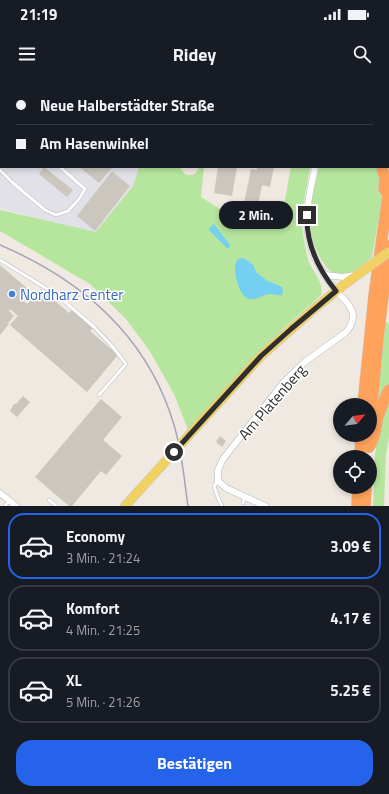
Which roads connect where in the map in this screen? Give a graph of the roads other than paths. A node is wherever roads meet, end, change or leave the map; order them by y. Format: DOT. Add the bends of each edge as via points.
graph roads {
  1 [pos="61,168"];
  2 [pos="315,168"];
  3 [pos="382,168"];
  4 [pos="0,170"];
  5 [pos="389,191"];
  6 [pos="389,246"];
  7 [pos="389,252"];
  8 [pos="0,260"];
  9 [pos="360,273"];
  10 [pos="325,275"];
  11 [pos="336,291"];
  12 [pos="383,293"];
  13 [pos="389,321"];
  14 [pos="389,390"];
  15 [pos="99,395"];
  16 [pos="364,398"];
  17 [pos="372,398"];
  18 [pos="369,450"];
  19 [pos="218,481"];
  20 [pos="0,493"];
  21 [pos="358,494"];
  22 [pos="366,494"];
  23 [pos="7,499"];
  24 [pos="49,500"];
  25 [pos="5,506"];
  26 [pos="16,506"];
  27 [pos="56,506"];
  28 [pos="125,506"];
  29 [pos="222,506"];
  30 [pos="265,506"];
  31 [pos="357,506"];
  32 [pos="365,506"];
  1 -- 4 [label="lane" via="86,188 68,211 56,215 45,210"];
  2 -- 10 [label="street, Am Platenberg" via="307,209 307,229 313,254"];
  3 -- 5 [label="highway" via="384,189"];
  5 -- 16 [label="highway" via="375,288"];
  6 -- 12 [label="highway"];
  7 -- 9 [label="main road, bridge"];
  8 -- 15 [label="lane" via="57,295 94,327 126,364"];
  9 -- 10 [label="street" via="343,278"];
  9 -- 11 [label="main road"];
  10 -- 11 [label="street, Am Platenberg"];
  11 -- 19 [label="street, Am Platenberg" via="352,312 349,328 306,361 284,383 223,459 218,470"];
  11 -- 28 [label="main road, bridge" via="261,356"];
  12 -- 13 [label="highway"];
  12 -- 17 [label="highway"];
  14 -- 18 [label="highway" via="378,416"];
  19 -- 29 [label="lane" via="214,486"];
  19 -- 30 [label="street" via="244,500"];
  20 -- 23 [label="street"];
  21 -- 31 [label="highway"];
  22 -- 32 [label="highway"];
  23 -- 25 [label="lane"];
  23 -- 26 [label="street"];
  24 -- 27 [label="lane"];
}
